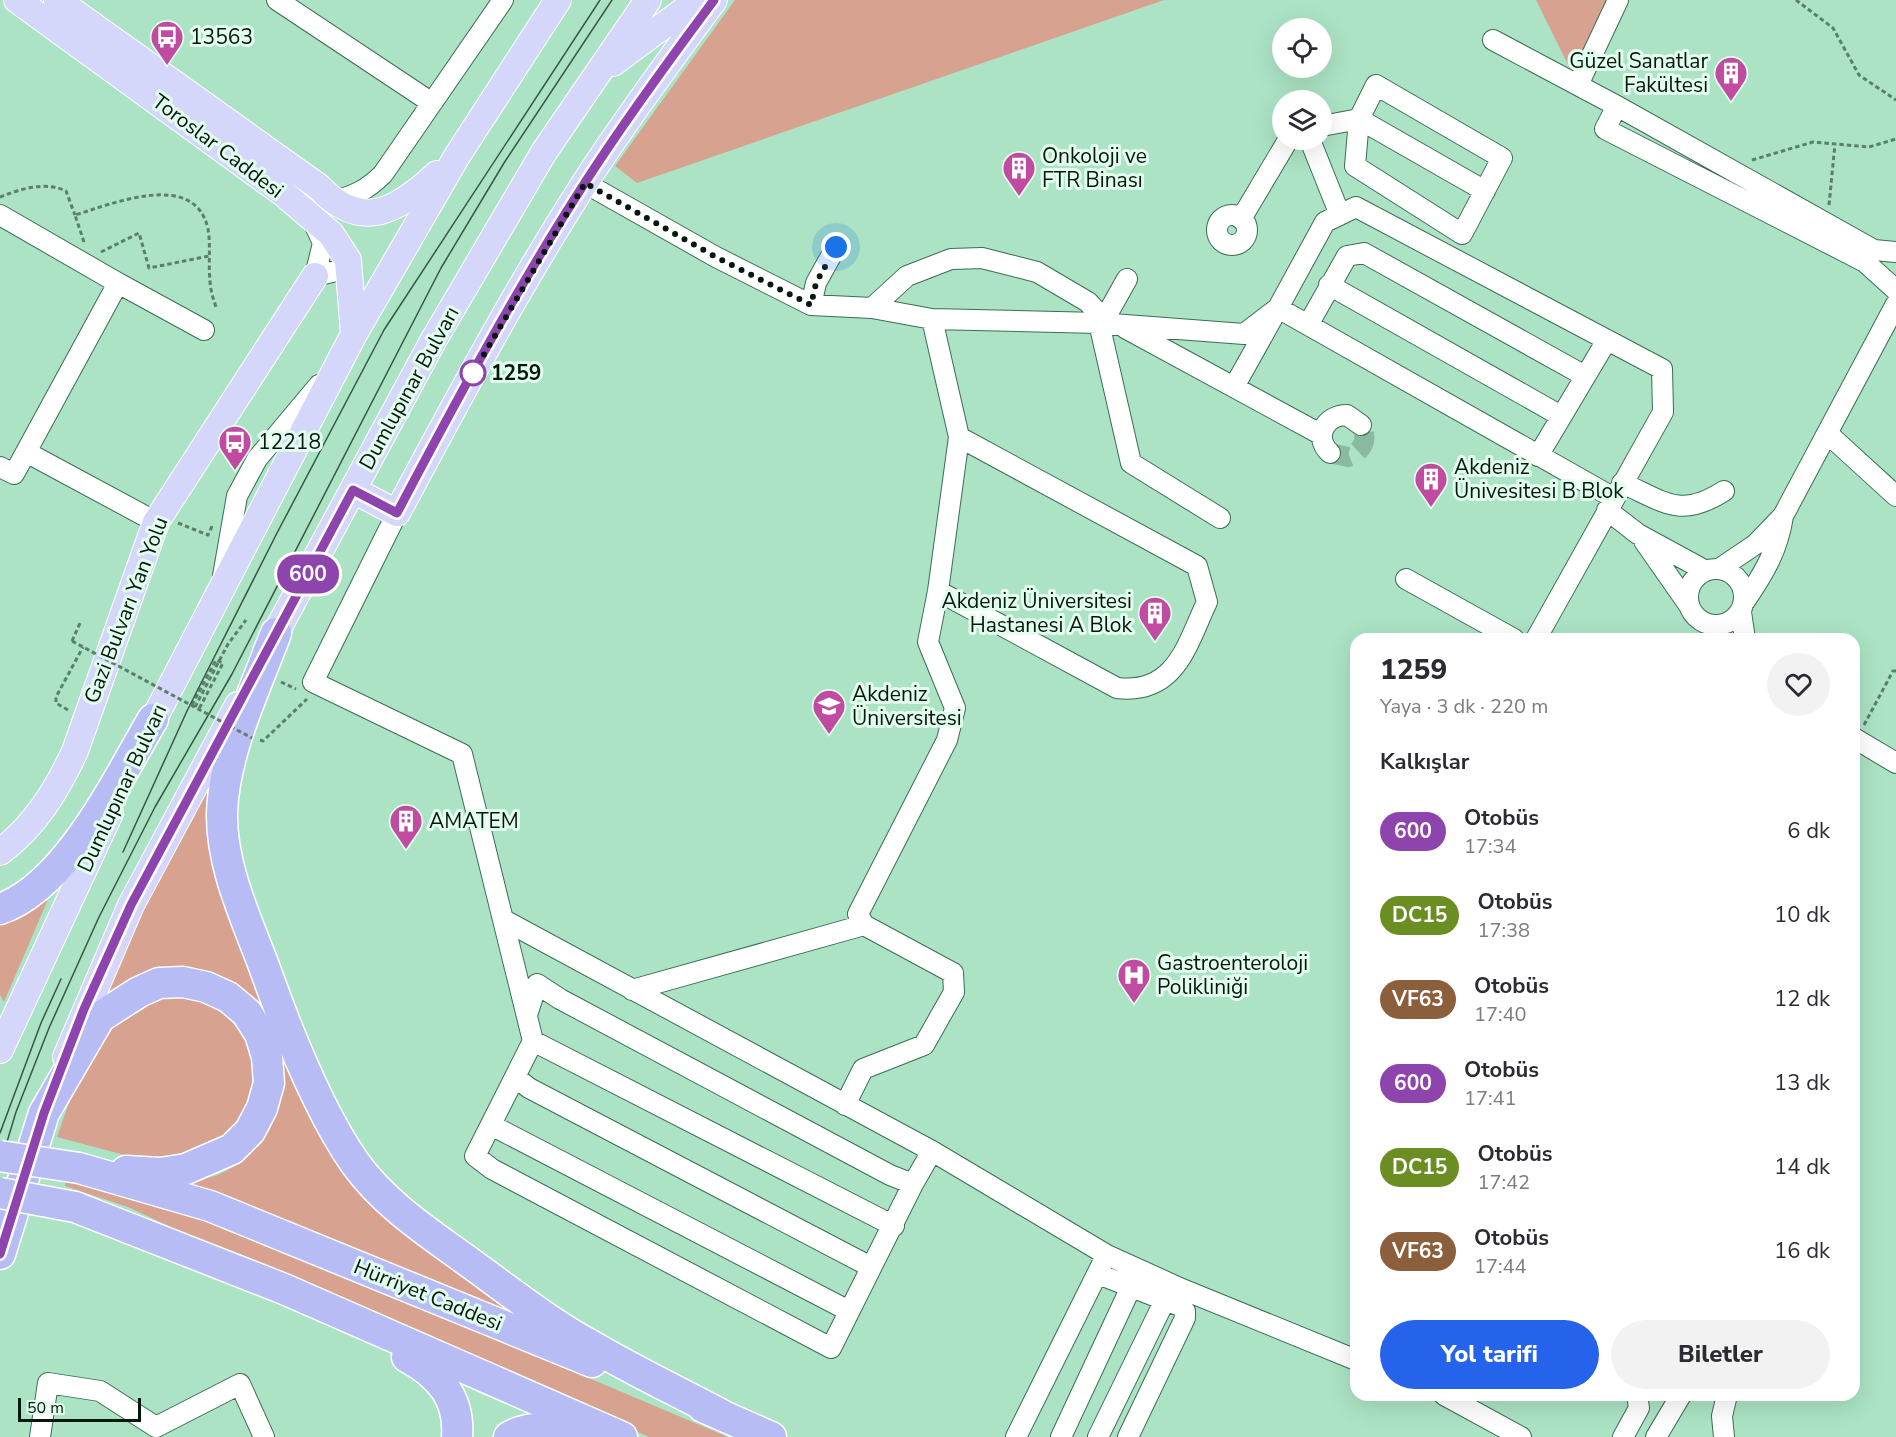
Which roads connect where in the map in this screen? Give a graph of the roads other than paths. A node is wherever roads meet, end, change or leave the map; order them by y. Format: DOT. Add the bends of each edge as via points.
graph roads {
  1 [pos="17,0"];
  2 [pos="57,0"];
  3 [pos="277,0"];
  4 [pos="503,0"];
  5 [pos="558,0"];
  6 [pos="648,0"];
  7 [pos="698,0"];
  8 [pos="714,0"];
  9 [pos="1618,0"];
  10 [pos="1493,39"];
  11 [pos="594,78"];
  12 [pos="1578,84"];
  13 [pos="432,103"];
  14 [pos="1617,106"];
  15 [pos="1359,119"];
  16 [pos="1332,124"];
  17 [pos="1282,150"];
  18 [pos="1314,150"];
  19 [pos="457,156"];
  20 [pos="585,183"];
  21 [pos="1485,191"];
  22 [pos="333,201"];
  23 [pos="0,215"];
  24 [pos="1340,215"];
  25 [pos="311,217"];
  26 [pos="1241,219"];
  27 [pos="836,247"];
  28 [pos="1896,252"];
  29 [pos="349,268"];
  30 [pos="315,276"];
  31 [pos="1127,279"];
  32 [pos="118,283"];
  33 [pos="1329,285"];
  34 [pos="1896,290"];
  35 [pos="1896,304"];
  36 [pos="811,305"];
  37 [pos="872,308"];
  38 [pos="1278,308"];
  39 [pos="932,319"];
  40 [pos="1107,322"];
  41 [pos="1308,325"];
  42 [pos="204,330"];
  43 [pos="354,334"];
  44 [pos="1607,340"];
  45 [pos="1585,376"];
  46 [pos="1234,387"];
  47 [pos="1275,409"];
  48 [pos="1340,415"];
  49 [pos="1561,416"];
  50 [pos="1361,425"];
  51 [pos="1827,433"];
  52 [pos="1322,435"];
  53 [pos="959,437"];
  54 [pos="26,452"];
  55 [pos="1330,453"];
  56 [pos="1538,456"];
  57 [pos="0,467"];
  58 [pos="353,490"];
  59 [pos="1724,491"];
  60 [pos="1896,496"];
  61 [pos="1614,497"];
  62 [pos="397,513"];
  63 [pos="1783,516"];
  64 [pos="1220,518"];
  65 [pos="156,522"];
  66 [pos="1638,534"];
  67 [pos="1712,570"];
  68 [pos="1406,579"];
  69 [pos="938,591"];
  70 [pos="1688,604"];
  71 [pos="1743,606"];
  72 [pos="1702,622"];
  73 [pos="276,633"];
  74 [pos="1503,633"];
  75 [pos="1539,633"];
  76 [pos="1709,633"];
  77 [pos="1745,633"];
  78 [pos="153,719"];
  79 [pos="1860,741"];
  80 [pos="1896,763"];
  81 [pos="0,852"];
  82 [pos="0,909"];
  83 [pos="504,920"];
  84 [pos="864,925"];
  85 [pos="632,990"];
  86 [pos="527,1015"];
  87 [pos="533,1041"];
  88 [pos="0,1050"];
  89 [pos="515,1077"];
  90 [pos="845,1105"];
  91 [pos="44,1113"];
  92 [pos="491,1125"];
  93 [pos="932,1151"];
  94 [pos="0,1156"];
  95 [pos="79,1168"];
  96 [pos="913,1184"];
  97 [pos="0,1193"];
  98 [pos="894,1226"];
  99 [pos="0,1254"];
  100 [pos="1107,1255"];
  101 [pos="871,1267"];
  102 [pos="1098,1274"];
  103 [pos="1131,1287"];
  104 [pos="284,1289"];
  105 [pos="1165,1300"];
  106 [pos="849,1311"];
  107 [pos="1350,1358"];
  108 [pos="1460,1401"];
  109 [pos="1637,1401"];
  110 [pos="1678,1401"];
  111 [pos="1726,1401"];
  112 [pos="722,1415"];
  113 [pos="40,1437"];
  114 [pos="264,1437"];
  115 [pos="457,1437"];
  116 [pos="509,1437"];
  117 [pos="596,1437"];
  118 [pos="622,1437"];
  119 [pos="771,1437"];
  120 [pos="1016,1437"];
  121 [pos="1061,1437"];
  122 [pos="1098,1437"];
  123 [pos="1128,1437"];
  124 [pos="1521,1437"];
  125 [pos="1623,1437"];
  126 [pos="1656,1437"];
  127 [pos="1724,1437"];
  1 -- 25 [label="main road, Toroslar Caddesi" via="228,152"];
  2 -- 22 [label="main road, Toroslar Caddesi" via="310,180"];
  3 -- 13 [label="street"];
  4 -- 13 [label="street"];
  5 -- 19 [label="main road, Dumlupınar Bulvarı"];
  6 -- 11 [label="main road, Dumlupınar Bulvarı"];
  7 -- 11 [label="main road"];
  8 -- 20 [label="main road"];
  9 -- 12 [label="street"];
  10 -- 12 [label="street"];
  11 -- 58 [label="main road, Dumlupınar Bulvarı" via="544,152 433,341"];
  12 -- 14 [label="street"];
  13 -- 22 [label="street" via="370,188"];
  14 -- 28 [label="street" via="1874,250"];
  14 -- 34 [label="street" via="1605,129 1866,262"];
  15 -- 16 [label="street"];
  15 -- 21 [label="street"];
  15 -- 21 [label="street" via="1376,85 1502,158"];
  15 -- 21 [label="street" via="1355,166 1462,234"];
  17 -- 26 [label="street"];
  18 -- 24 [label="street"];
  19 -- 22 [label="main road, Toroslar Caddesi" via="410,199 389,210 353,212"];
  19 -- 43 [label="main road, Dumlupınar Bulvarı"];
  20 -- 36 [label="street"];
  20 -- 62 [label="main road" via="464,388"];
  23 -- 32 [label="street"];
  24 -- 38 [label="street" via="1325,222"];
  24 -- 44 [label="street" via="1356,207"];
  25 -- 29 [label="main road, Toroslar Caddesi" via="341,246"];
  25 -- 30 [label="street" via="323,243"];
  27 -- 36 [label="street" via="816,283"];
  29 -- 30 [label="street"];
  29 -- 43 [label="main road, Toroslar Caddesi"];
  30 -- 65 [label="main road, Gazi Bulvarı Yan Yolu"];
  31 -- 40 [label="street"];
  32 -- 42 [label="street"];
  32 -- 54 [label="street"];
  33 -- 41 [label="street"];
  33 -- 45 [label="street" via="1347,256 1364,254"];
  33 -- 49 [label="street"];
  35 -- 51 [label="street"];
  36 -- 37 [label="street"];
  37 -- 39 [label="street"];
  37 -- 40 [label="street" via="907,276 951,259 981,258 1037,272 1088,302"];
  38 -- 40 [label="street" via="1244,334"];
  38 -- 41 [label="street"];
  38 -- 46 [label="street"];
  39 -- 40 [label="street"];
  39 -- 53 [label="street"];
  40 -- 46 [label="street"];
  40 -- 64 [label="street" via="1131,463"];
  41 -- 56 [label="street"];
  43 -- 78 [label="main road, Dumlupınar Bulvarı"];
  44 -- 45 [label="street"];
  44 -- 61 [label="street" via="1662,369 1663,412"];
  45 -- 49 [label="street"];
  46 -- 47 [label="street"];
  47 -- 48 [label="street"];
  47 -- 52 [label="street"];
  48 -- 50 [label="street" via="1354,418"];
  48 -- 52 [label="street" via="1328,421"];
  49 -- 56 [label="street"];
  51 -- 60 [label="street"];
  51 -- 63 [label="street"];
  52 -- 55 [label="street" via="1324,447"];
  53 -- 69 [label="street"];
  53 -- 69 [label="street" via="1197,566 1208,602 1175,669 1163,679 1128,689 1117,687"];
  54 -- 57 [label="street" via="14,474"];
  54 -- 65 [label="street"];
  56 -- 61 [label="street"];
  58 -- 62 [label="main road"];
  58 -- 73 [label="main road, Dumlupınar Bulvarı"];
  59 -- 61 [label="street" via="1706,503 1686,508"];
  61 -- 66 [label="street"];
  61 -- 75 [label="street"];
  62 -- 83 [label="street" via="313,682 462,754"];
  63 -- 67 [label="street" via="1756,544"];
  63 -- 71 [label="street" via="1779,542"];
  65 -- 81 [label="main road, Gazi Bulvarı Yan Yolu" via="67,769 40,813 18,839"];
  66 -- 67 [label="street"];
  66 -- 70 [label="street"];
  67 -- 70 [label="street" via="1693,581"];
  67 -- 71 [label="street" via="1728,571 1741,583"];
  68 -- 74 [label="street"];
  69 -- 84 [label="street" via="928,642 955,708 948,740 858,914"];
  70 -- 72 [label="street"];
  71 -- 72 [label="street" via="1728,624"];
  71 -- 77 [label="street"];
  72 -- 76 [label="street"];
  73 -- 91 [label="main road, Dumlupınar Bulvarı" via="131,905 84,1009"];
  73 -- 112 [label="highway" via="226,779 222,814 225,846 232,880 277,1001 323,1106 355,1162 401,1212 590,1345"];
  78 -- 82 [label="highway" via="84,834 51,877 14,904"];
  78 -- 88 [label="main road, Dumlupınar Bulvarı"];
  79 -- 80 [label="street"];
  83 -- 85 [label="street"];
  83 -- 86 [label="street"];
  84 -- 85 [label="street"];
  84 -- 90 [label="street" via="953,973 954,992 924,1045 863,1069"];
  85 -- 90 [label="street"];
  86 -- 87 [label="street"];
  86 -- 96 [label="street" via="537,984 818,1137"];
  87 -- 89 [label="street"];
  87 -- 98 [label="street"];
  89 -- 92 [label="street"];
  89 -- 101 [label="street" via="529,1088"];
  90 -- 93 [label="street"];
  91 -- 95 [label="highway" via="100,1017 139,992 159,983 183,982 228,997 247,1013 260,1034 269,1083 250,1131 232,1149 194,1167 160,1173"];
  91 -- 99 [label="highway, Dumlupınar Bulvarı"];
  92 -- 106 [label="street"];
  92 -- 106 [label="street" via="475,1156 492,1169 831,1348"];
  93 -- 96 [label="street"];
  93 -- 100 [label="street"];
  94 -- 95 [label="highway, bridge"];
  95 -- 112 [label="highway, Hürriyet Caddesi" via="210,1206"];
  96 -- 98 [label="street"];
  97 -- 104 [label="highway, bridge" via="75,1207"];
  98 -- 101 [label="street"];
  100 -- 102 [label="street"];
  100 -- 107 [label="street"];
  101 -- 106 [label="street"];
  102 -- 103 [label="street"];
  102 -- 120 [label="street"];
  103 -- 105 [label="street"];
  103 -- 121 [label="street"];
  104 -- 115 [label="highway" via="425,1366 444,1384 453,1400"];
  104 -- 118 [label="highway"];
  105 -- 122 [label="street"];
  105 -- 123 [label="street" via="1180,1305 1185,1318"];
  108 -- 124 [label="street"];
  109 -- 125 [label="street" via="1639,1408"];
  110 -- 126 [label="street"];
  111 -- 127 [label="street"];
  112 -- 119 [label="highway, Hürriyet Caddesi"];
  113 -- 114 [label="street" via="48,1383 100,1391 156,1427 240,1384"];
  116 -- 117 [label="highway" via="521,1430 539,1428"];
}
